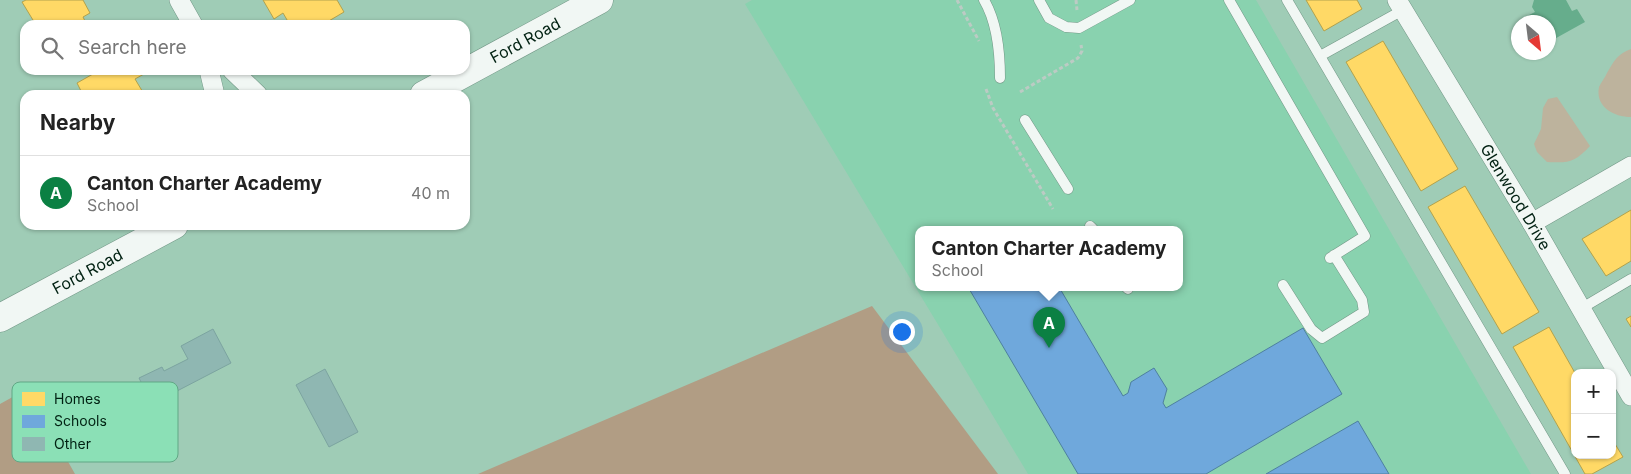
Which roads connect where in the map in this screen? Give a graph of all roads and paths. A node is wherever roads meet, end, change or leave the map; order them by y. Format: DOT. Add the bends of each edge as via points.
graph roads {
  1 [pos="179,0"];
  2 [pos="600,0"];
  3 [pos="957,0"];
  4 [pos="984,0"];
  5 [pos="1039,0"];
  6 [pos="1076,0"];
  7 [pos="1130,0"];
  8 [pos="1229,0"];
  9 [pos="1287,0"];
  10 [pos="1400,5"];
  11 [pos="1078,13"];
  12 [pos="190,20"];
  13 [pos="1080,42"];
  14 [pos="982,46"];
  15 [pos="1320,56"];
  16 [pos="470,70"];
  17 [pos="210,75"];
  18 [pos="237,75"];
  19 [pos="461,75"];
  20 [pos="1000,78"];
  21 [pos="985,81"];
  22 [pos="214,90"];
  23 [pos="253,90"];
  24 [pos="433,90"];
  25 [pos="1020,92"];
  26 [pos="1025,120"];
  27 [pos="1631,166"];
  28 [pos="1068,189"];
  29 [pos="1053,209"];
  30 [pos="1532,223"];
  31 [pos="165,230"];
  32 [pos="1631,279"];
  33 [pos="1282,285"];
  34 [pos="1582,308"];
  35 [pos="0,318"];
  36 [pos="1631,396"];
  37 [pos="1565,474"];
  1 -- 12 [label="street"];
  2 -- 16 [label="main road, Ford Road"];
  3 -- 14 [label="path"];
  4 -- 20 [label="lane" via="990,10 1000,55"];
  5 -- 7 [label="lane" via="1049,18 1066,28 1079,28"];
  6 -- 11 [label="path"];
  8 -- 33 [label="lane" via="1365,236 1332,257 1362,300 1364,312 1322,338 1311,329"];
  9 -- 15 [label="lane"];
  10 -- 15 [label="lane"];
  10 -- 30 [label="street, Glenwood Drive"];
  13 -- 25 [label="path" via="1082,51 1078,58"];
  15 -- 37 [label="lane"];
  17 -- 22 [label="street"];
  18 -- 23 [label="street"];
  19 -- 24 [label="main road, Ford Road"];
  21 -- 29 [label="path" via="993,108"];
  26 -- 28 [label="lane"];
  27 -- 30 [label="street"];
  30 -- 34 [label="street, Glenwood Drive"];
  31 -- 35 [label="main road, Ford Road"];
  32 -- 34 [label="lane"];
  34 -- 36 [label="street, Glenwood Drive"];
}
